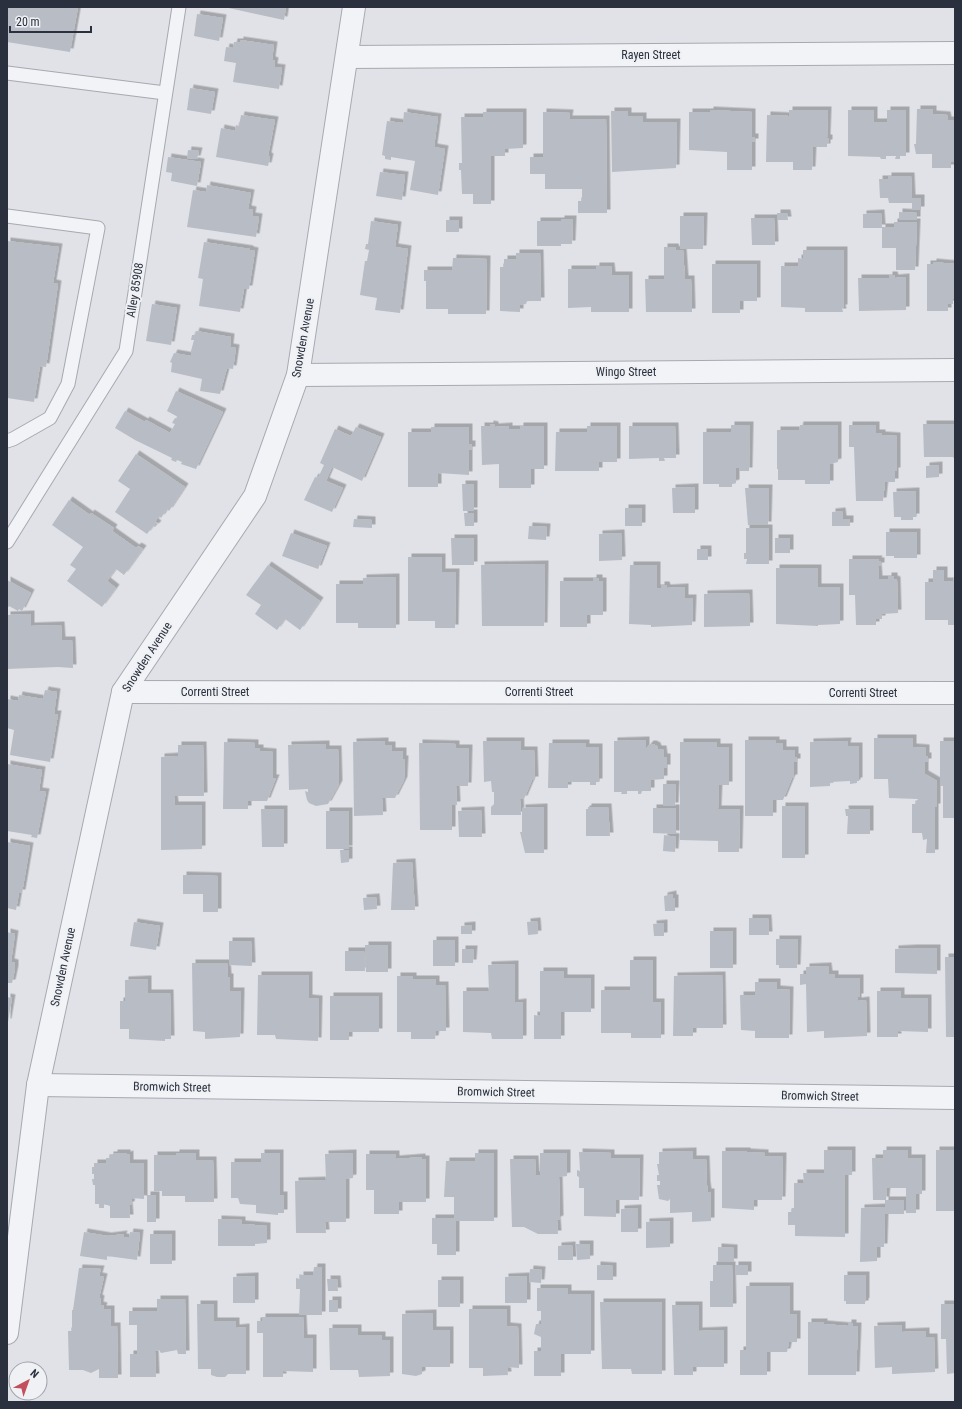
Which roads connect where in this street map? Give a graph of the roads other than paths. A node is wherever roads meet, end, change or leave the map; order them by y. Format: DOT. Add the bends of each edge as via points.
graph roads {
  1 [pos="178,7"];
  2 [pos="354,7"];
  3 [pos="955,53"];
  4 [pos="347,57"];
  5 [pos="7,73"];
  6 [pos="165,93"];
  7 [pos="7,216"];
  8 [pos="955,370"];
  9 [pos="298,375"];
  10 [pos="7,440"];
  11 [pos="7,542"];
  12 [pos="123,692"];
  13 [pos="955,693"];
  14 [pos="38,1085"];
  15 [pos="955,1098"];
  16 [pos="7,1333"];
  1 -- 6 [label="lane, Alley 85908"];
  2 -- 4 [label="street, Snowden Avenue"];
  3 -- 4 [label="street, Rayen Street"];
  4 -- 9 [label="street, Snowden Avenue"];
  5 -- 6 [label="lane"];
  6 -- 11 [label="lane, Alley 85908" via="126,352"];
  7 -- 10 [label="lane" via="98,228 68,384 50,418"];
  8 -- 9 [label="street, Wingo Street"];
  9 -- 12 [label="street, Snowden Avenue" via="255,496"];
  12 -- 13 [label="street, Correnti Street"];
  12 -- 14 [label="street, Snowden Avenue"];
  14 -- 15 [label="street, Bromwich Street"];
  14 -- 16 [label="street, Snowden Avenue"];
}
